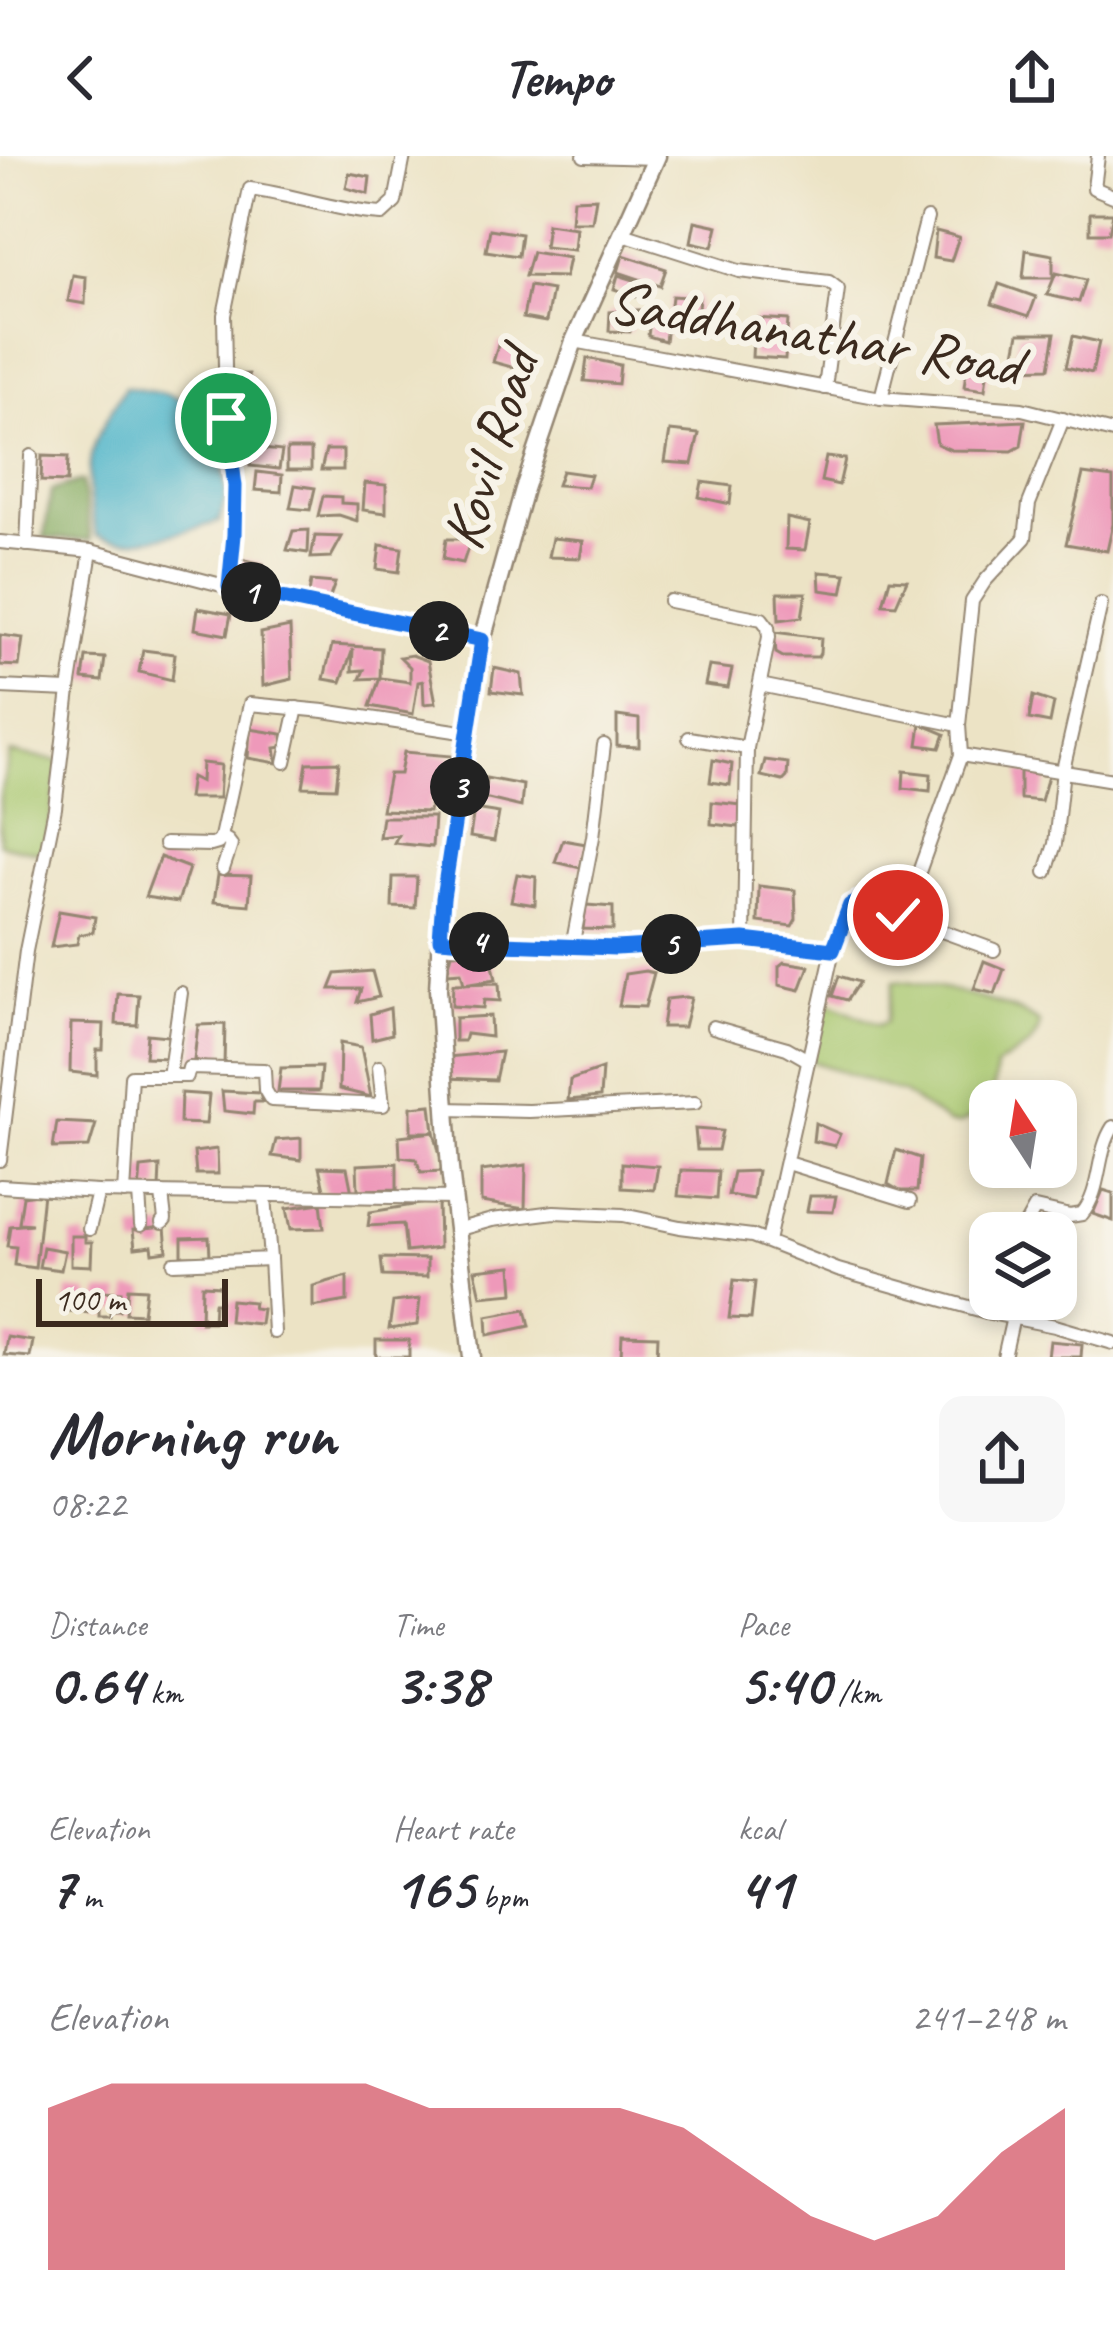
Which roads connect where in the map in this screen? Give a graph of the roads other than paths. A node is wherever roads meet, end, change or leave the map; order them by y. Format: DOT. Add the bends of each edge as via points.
graph roads {
  1 [pos="404,156"];
  2 [pos="584,156"];
  3 [pos="1098,156"];
  4 [pos="656,157"];
  5 [pos="1113,196"];
  6 [pos="927,218"];
  7 [pos="623,234"];
  8 [pos="574,341"];
  9 [pos="825,388"];
  10 [pos="881,398"];
  11 [pos="1063,419"];
  12 [pos="1113,432"];
  13 [pos="31,456"];
  14 [pos="0,542"];
  15 [pos="27,544"];
  16 [pos="91,551"];
  17 [pos="229,587"];
  18 [pos="670,601"];
  19 [pos="1101,604"];
  20 [pos="482,640"];
  21 [pos="760,685"];
  22 [pos="0,687"];
  23 [pos="69,690"];
  24 [pos="297,708"];
  25 [pos="959,725"];
  26 [pos="468,733"];
  27 [pos="688,738"];
  28 [pos="604,746"];
  29 [pos="747,748"];
  30 [pos="961,755"];
  31 [pos="284,762"];
  32 [pos="1063,770"];
  33 [pos="1113,780"];
  34 [pos="221,838"];
  35 [pos="165,844"];
  36 [pos="224,869"];
  37 [pos="1046,872"];
  38 [pos="898,915"];
  39 [pos="440,939"];
  40 [pos="744,940"];
  41 [pos="572,947"];
  42 [pos="833,950"];
  43 [pos="994,950"];
  44 [pos="181,993"];
  45 [pos="713,1027"];
  46 [pos="808,1060"];
  47 [pos="380,1067"];
  48 [pos="169,1076"];
  49 [pos="695,1103"];
  50 [pos="445,1109"];
  51 [pos="1113,1127"];
  52 [pos="2,1134"];
  53 [pos="0,1160"];
  54 [pos="787,1163"];
  55 [pos="0,1186"];
  56 [pos="98,1192"];
  57 [pos="131,1193"];
  58 [pos="162,1194"];
  59 [pos="266,1196"];
  60 [pos="453,1198"];
  61 [pos="910,1201"];
  62 [pos="1077,1215"];
  63 [pos="162,1223"];
  64 [pos="141,1225"];
  65 [pos="89,1229"];
  66 [pos="456,1229"];
  67 [pos="769,1241"];
  68 [pos="270,1259"];
  69 [pos="173,1263"];
  70 [pos="969,1300"];
  71 [pos="1011,1320"];
  72 [pos="1024,1320"];
  73 [pos="274,1333"];
  74 [pos="1113,1342"];
  75 [pos="472,1357"];
  76 [pos="1004,1357"];
  1 -- 17 [label="street" via="395,202 382,214 250,189 224,315 235,486"];
  2 -- 4 [label="street"];
  3 -- 5 [label="street" via="1094,188"];
  4 -- 7 [label="street"];
  4 -- 8 [label="street, Kovil Road"];
  6 -- 10 [label="street"];
  7 -- 8 [label="street"];
  7 -- 9 [label="street" via="739,271 829,282 838,289"];
  8 -- 9 [label="street, Saddhanathar Road"];
  8 -- 20 [label="street, Kovil Road"];
  9 -- 10 [label="street, Saddhanathar Road"];
  10 -- 11 [label="street, Saddhanathar Road"];
  11 -- 12 [label="street, Saddhanathar Road"];
  11 -- 25 [label="street" via="1029,504 1025,538 972,601"];
  13 -- 15 [label="street"];
  14 -- 15 [label="street"];
  15 -- 16 [label="street"];
  16 -- 17 [label="street"];
  16 -- 23 [label="street"];
  17 -- 20 [label="street"];
  18 -- 21 [label="street" via="762,619 769,637"];
  19 -- 32 [label="street"];
  20 -- 26 [label="street, Kovil Road"];
  21 -- 25 [label="street"];
  21 -- 29 [label="street"];
  22 -- 23 [label="street"];
  23 -- 52 [label="street"];
  24 -- 26 [label="street"];
  24 -- 31 [label="street"];
  24 -- 34 [label="street" via="248,707"];
  25 -- 30 [label="street"];
  26 -- 39 [label="street, Kovil Road"];
  27 -- 29 [label="street"];
  28 -- 41 [label="street"];
  29 -- 40 [label="street"];
  30 -- 32 [label="street"];
  30 -- 38 [label="street"];
  32 -- 33 [label="street"];
  32 -- 37 [label="street"];
  34 -- 35 [label="street"];
  34 -- 36 [label="street" via="231,845"];
  38 -- 42 [label="street" via="850,905"];
  38 -- 43 [label="street"];
  39 -- 41 [label="street"];
  39 -- 50 [label="street, Kovil Road"];
  40 -- 41 [label="street"];
  40 -- 42 [label="street"];
  42 -- 46 [label="street"];
  44 -- 48 [label="street"];
  45 -- 46 [label="street"];
  46 -- 54 [label="street"];
  47 -- 48 [label="street" via="383,1105 271,1100 265,1070 189,1068 188,1076"];
  48 -- 57 [label="street" via="130,1076"];
  49 -- 50 [label="street"];
  50 -- 60 [label="street, Kovil Road"];
  51 -- 62 [label="street" via="1090,1205"];
  52 -- 53 [label="street"];
  54 -- 61 [label="street"];
  54 -- 67 [label="street"];
  55 -- 56 [label="street"];
  56 -- 57 [label="street"];
  56 -- 65 [label="street"];
  57 -- 58 [label="street"];
  57 -- 64 [label="street"];
  58 -- 59 [label="street"];
  58 -- 63 [label="street"];
  59 -- 60 [label="street"];
  59 -- 68 [label="street"];
  60 -- 66 [label="street, Kovil Road"];
  66 -- 67 [label="street" via="554,1212"];
  66 -- 75 [label="street, Kovil Road"];
  67 -- 70 [label="street" via="838,1270"];
  68 -- 69 [label="street"];
  68 -- 73 [label="street"];
  71 -- 76 [label="street"];
  72 -- 74 [label="street"];
}
